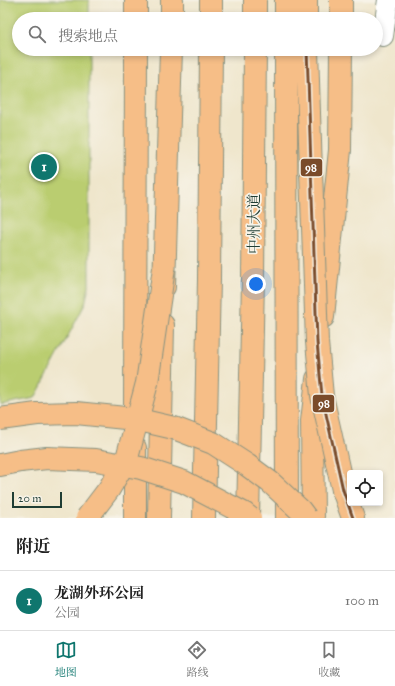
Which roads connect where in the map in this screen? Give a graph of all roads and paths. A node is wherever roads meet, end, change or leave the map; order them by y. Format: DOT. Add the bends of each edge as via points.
graph roads {
  1 [pos="136,0"];
  2 [pos="172,0"];
  3 [pos="211,0"];
  4 [pos="255,0"];
  5 [pos="286,0"];
  6 [pos="306,0"];
  7 [pos="341,0"];
  8 [pos="388,0"];
  9 [pos="136,12"];
  10 [pos="172,12"];
  11 [pos="211,12"];
  12 [pos="255,12"];
  13 [pos="286,12"];
  14 [pos="306,12"];
  15 [pos="341,12"];
  16 [pos="385,36"];
  17 [pos="136,56"];
  18 [pos="171,56"];
  19 [pos="211,56"];
  20 [pos="255,56"];
  21 [pos="286,56"];
  22 [pos="307,56"];
  23 [pos="341,56"];
  24 [pos="164,268"];
  25 [pos="0,420"];
  26 [pos="0,465"];
  27 [pos="87,518"];
  28 [pos="135,518"];
  29 [pos="159,518"];
  30 [pos="204,518"];
  31 [pos="249,518"];
  32 [pos="287,518"];
  33 [pos="306,518"];
  34 [pos="313,518"];
  35 [pos="353,518"];
  1 -- 9 [label="main road"];
  2 -- 10 [label="main road"];
  3 -- 11 [label="main road"];
  4 -- 12 [label="main road"];
  5 -- 13 [label="main road"];
  6 -- 14 [label="main road"];
  7 -- 15 [label="main road"];
  8 -- 16 [label="lane"];
  17 -- 28 [label="main road"];
  18 -- 24 [label="main road"];
  19 -- 30 [label="main road, bridge"];
  20 -- 31 [label="main road, 中州大道, bridge"];
  21 -- 32 [label="main road"];
  22 -- 35 [label="main road, bridge" via="317,342 322,396 343,490"];
  23 -- 34 [label="main road" via="340,150 312,421"];
  24 -- 27 [label="main road, bridge" via="148,383 127,458 109,489"];
  24 -- 29 [label="main road, bridge"];
  25 -- 33 [label="main road, bridge" via="37,414 76,413 135,419 174,428 212,443 248,465 270,482"];
  26 -- 31 [label="main road, bridge" via="47,458 96,460 141,468 184,482"];
}
